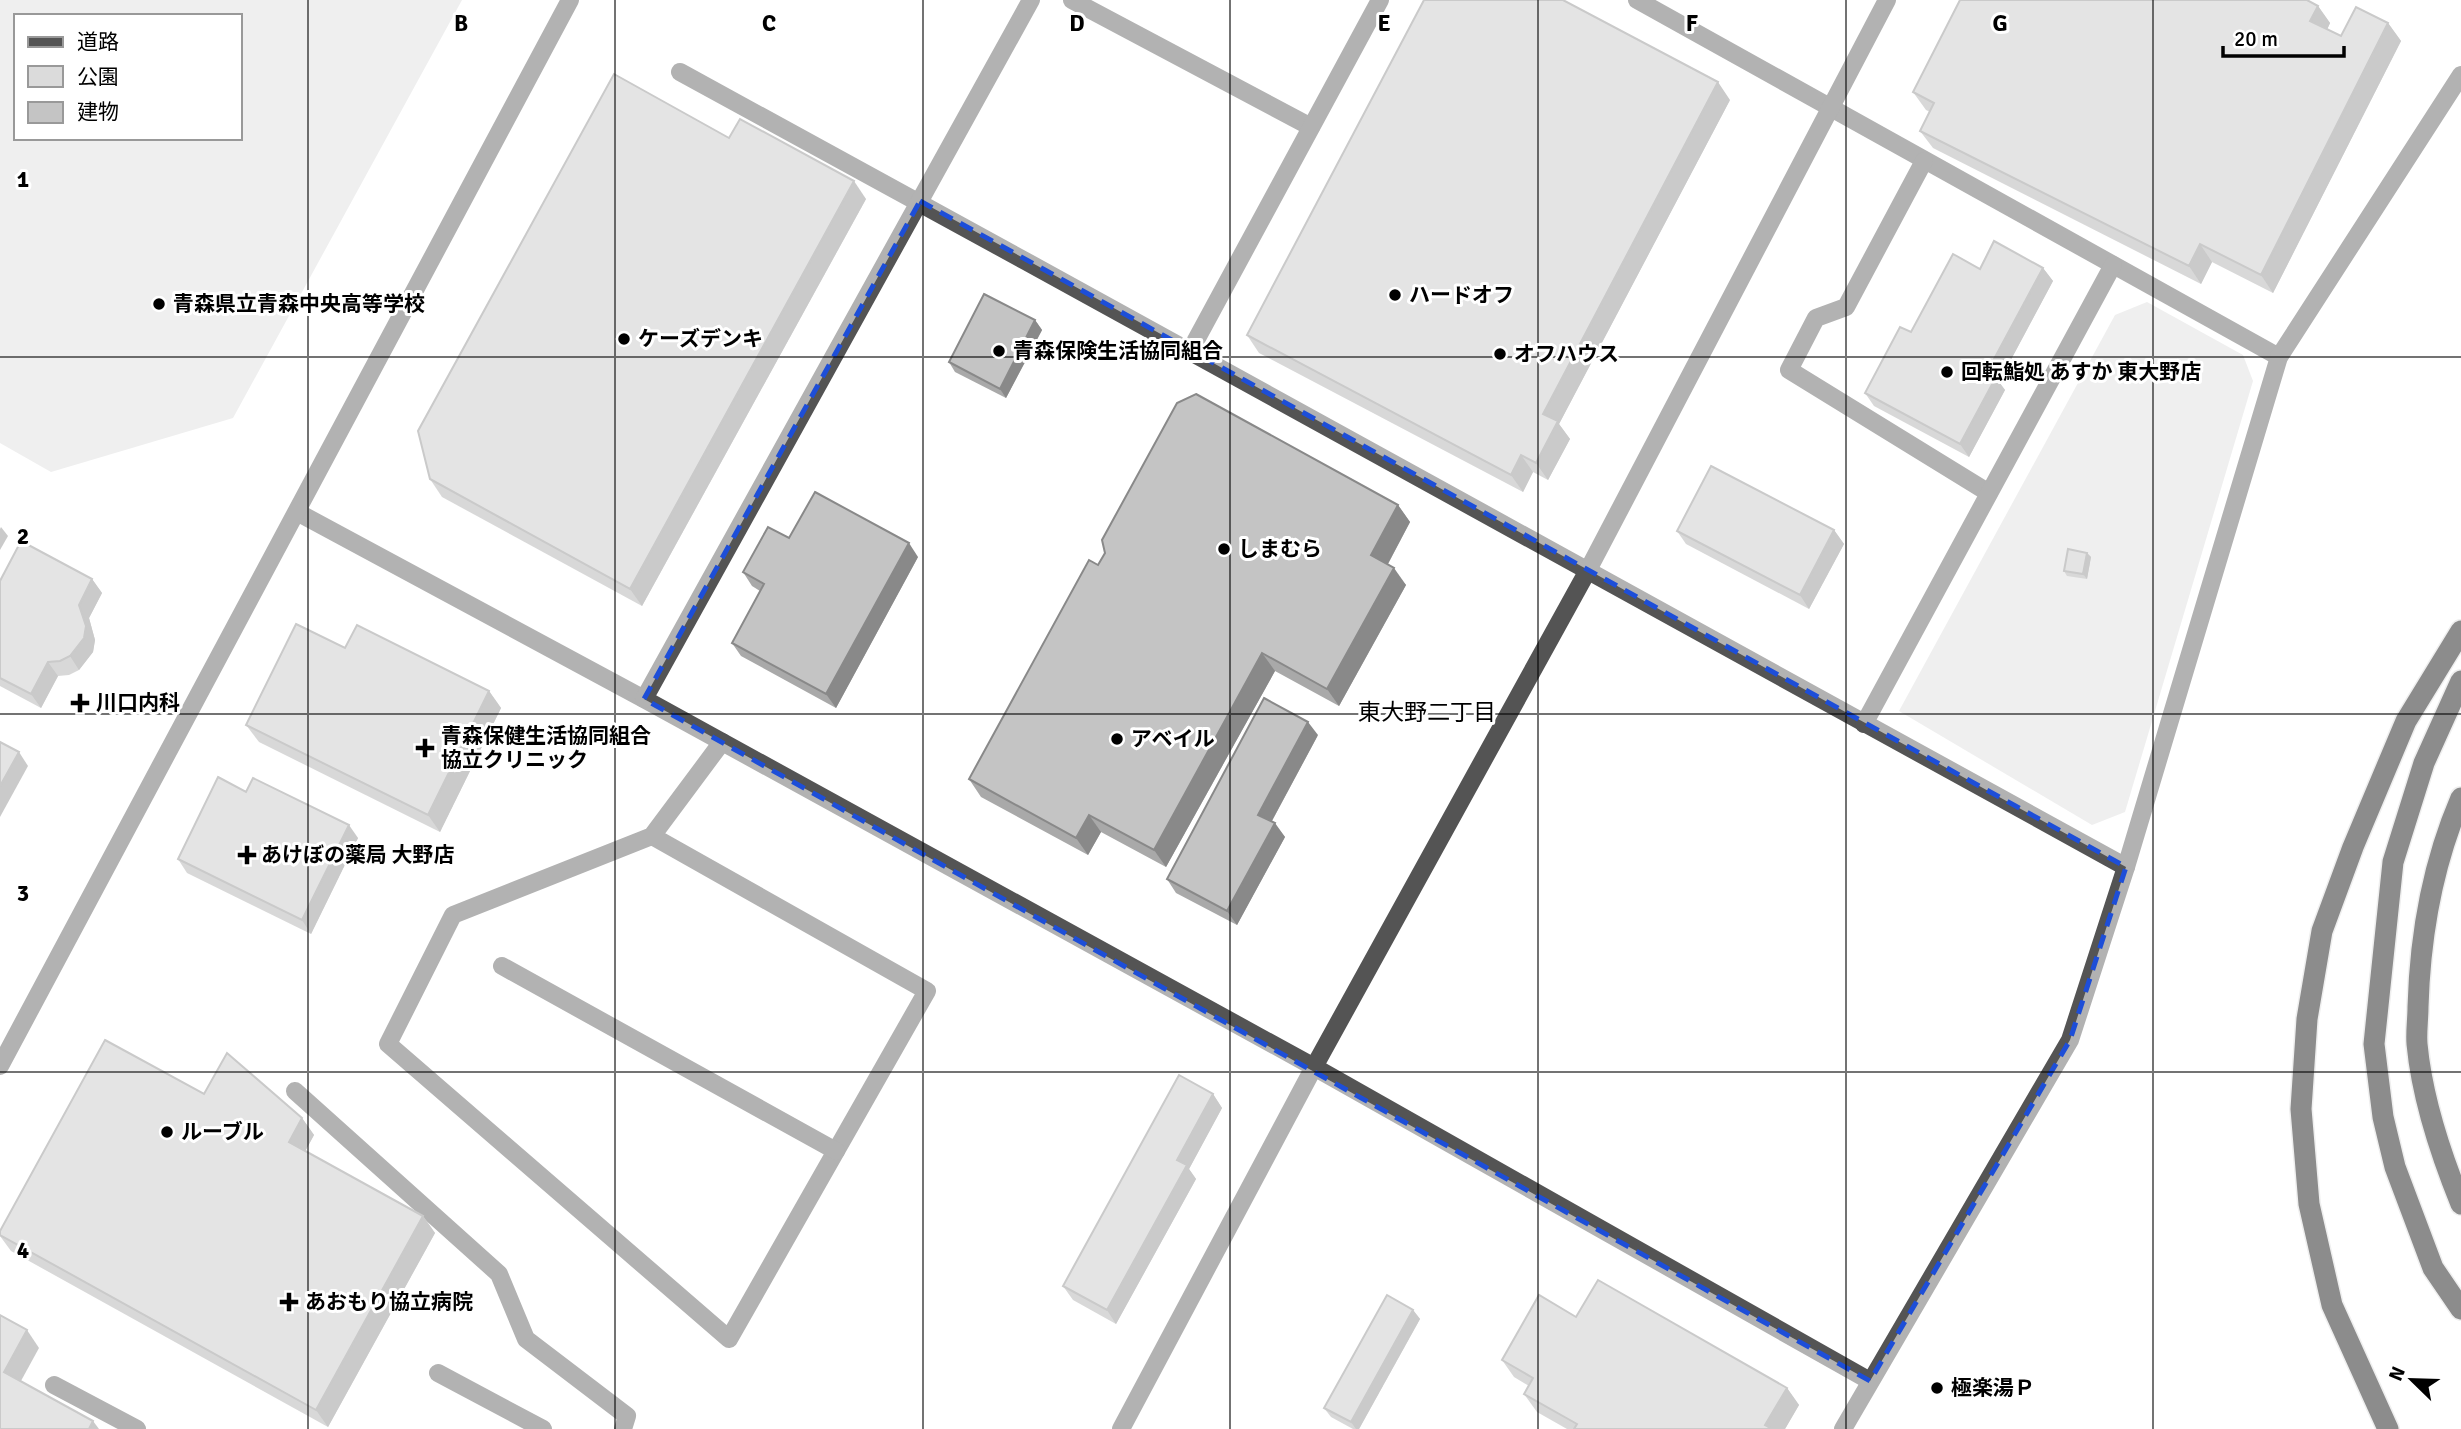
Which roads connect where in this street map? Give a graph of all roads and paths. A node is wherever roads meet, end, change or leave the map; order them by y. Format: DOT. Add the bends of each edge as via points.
graph roads {
  1 [pos="570,0"];
  2 [pos="1031,0"];
  3 [pos="1072,0"];
  4 [pos="1380,0"];
  5 [pos="1637,0"];
  6 [pos="1887,0"];
  7 [pos="680,72"];
  8 [pos="2461,75"];
  9 [pos="1831,109"];
  10 [pos="1311,127"];
  11 [pos="1924,161"];
  12 [pos="920,201"];
  13 [pos="2113,265"];
  14 [pos="1189,353"];
  15 [pos="2279,357"];
  16 [pos="1989,493"];
  17 [pos="297,512"];
  18 [pos="1587,572"];
  19 [pos="2461,631"];
  20 [pos="2461,681"];
  21 [pos="643,698"];
  22 [pos="1864,724"];
  23 [pos="722,741"];
  24 [pos="2461,798"];
  25 [pos="652,836"];
  26 [pos="2126,867"];
  27 [pos="502,966"];
  28 [pos="0,1066"];
  29 [pos="1314,1067"];
  30 [pos="295,1091"];
  31 [pos="836,1151"];
  32 [pos="2461,1204"];
  33 [pos="2461,1309"];
  34 [pos="438,1373"];
  35 [pos="1870,1381"];
  36 [pos="54,1385"];
  37 [pos="137,1429"];
  38 [pos="543,1429"];
  39 [pos="623,1429"];
  40 [pos="1121,1429"];
  41 [pos="1843,1429"];
  42 [pos="2388,1429"];
  1 -- 17 [label="street"];
  2 -- 12 [label="street"];
  3 -- 10 [label="street"];
  4 -- 10 [label="street"];
  5 -- 9 [label="street"];
  6 -- 9 [label="street"];
  7 -- 12 [label="street"];
  8 -- 15 [label="street"];
  9 -- 11 [label="street"];
  9 -- 18 [label="street"];
  10 -- 14 [label="street"];
  11 -- 13 [label="street"];
  11 -- 16 [label="street" via="1846,307 1816,317 1789,370"];
  12 -- 14 [label="street"];
  12 -- 21 [label="street"];
  13 -- 15 [label="street"];
  13 -- 16 [label="street"];
  14 -- 18 [label="street"];
  15 -- 26 [label="street"];
  16 -- 22 [label="street"];
  17 -- 21 [label="street"];
  17 -- 28 [label="street"];
  18 -- 22 [label="street"];
  18 -- 29 [label="street"];
  19 -- 42 [label="highway" via="2406,721 2353,847 2322,931 2307,1019 2301,1108 2309,1204 2332,1305"];
  20 -- 33 [label="highway" via="2424,763 2393,862 2374,1044 2395,1167 2434,1268"];
  21 -- 23 [label="street"];
  22 -- 26 [label="street"];
  23 -- 25 [label="street"];
  23 -- 29 [label="street"];
  24 -- 32 [label="highway" via="2428,908 2419,961 2417,1044 2435,1127"];
  25 -- 31 [label="street" via="927,991"];
  25 -- 31 [label="street" via="453,915 388,1044 729,1339"];
  26 -- 35 [label="street" via="2070,1040"];
  27 -- 31 [label="street"];
  29 -- 35 [label="street"];
  29 -- 40 [label="street"];
  30 -- 39 [label="street" via="499,1274 526,1339 627,1416"];
  34 -- 38 [label="street"];
  35 -- 41 [label="street"];
  36 -- 37 [label="street"];
}
